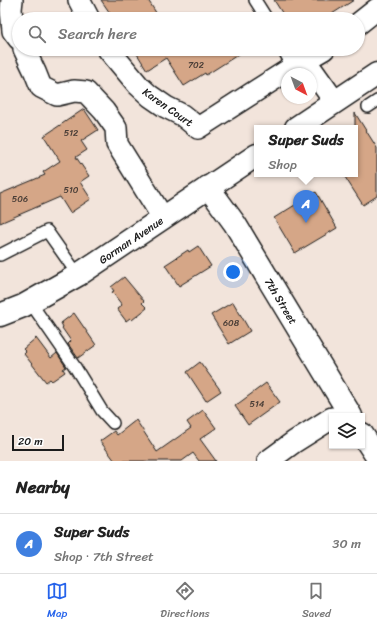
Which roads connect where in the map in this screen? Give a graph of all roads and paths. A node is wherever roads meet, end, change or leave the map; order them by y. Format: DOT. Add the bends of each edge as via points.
graph roads {
  1 [pos="12,0"];
  2 [pos="79,0"];
  3 [pos="255,0"];
  4 [pos="377,9"];
  5 [pos="85,12"];
  6 [pos="263,12"];
  7 [pos="365,18"];
  8 [pos="12,20"];
  9 [pos="12,40"];
  10 [pos="0,41"];
  11 [pos="27,56"];
  12 [pos="114,56"];
  13 [pos="294,58"];
  14 [pos="377,74"];
  15 [pos="335,102"];
  16 [pos="300,125"];
  17 [pos="254,156"];
  18 [pos="208,188"];
  19 [pos="163,218"];
  20 [pos="0,255"];
  21 [pos="78,275"];
  22 [pos="30,302"];
  23 [pos="0,315"];
  24 [pos="340,413"];
  25 [pos="329,422"];
  26 [pos="113,423"];
  27 [pos="365,439"];
  28 [pos="377,457"];
  29 [pos="268,461"];
  1 -- 8 [label="street"];
  2 -- 5 [label="street"];
  3 -- 6 [label="lane"];
  4 -- 7 [label="street"];
  9 -- 10 [label="street"];
  11 -- 19 [label="street" via="40,87 57,95 74,91 86,92 104,111 116,128 117,144"];
  12 -- 13 [label="street, Karen Court" via="146,93 198,128"];
  13 -- 15 [label="street"];
  14 -- 15 [label="main road"];
  15 -- 16 [label="main road"];
  17 -- 18 [label="main road, Gorman Avenue"];
  18 -- 19 [label="main road, Gorman Avenue"];
  18 -- 24 [label="main road, 7th Street" via="235,224"];
  19 -- 21 [label="main road, Gorman Avenue"];
  20 -- 21 [label="lane" via="47,231"];
  21 -- 22 [label="main road, Gorman Avenue"];
  22 -- 23 [label="main road, Gorman Avenue"];
  22 -- 26 [label="lane" via="102,411"];
  25 -- 29 [label="street"];
  27 -- 28 [label="main road"];
}
